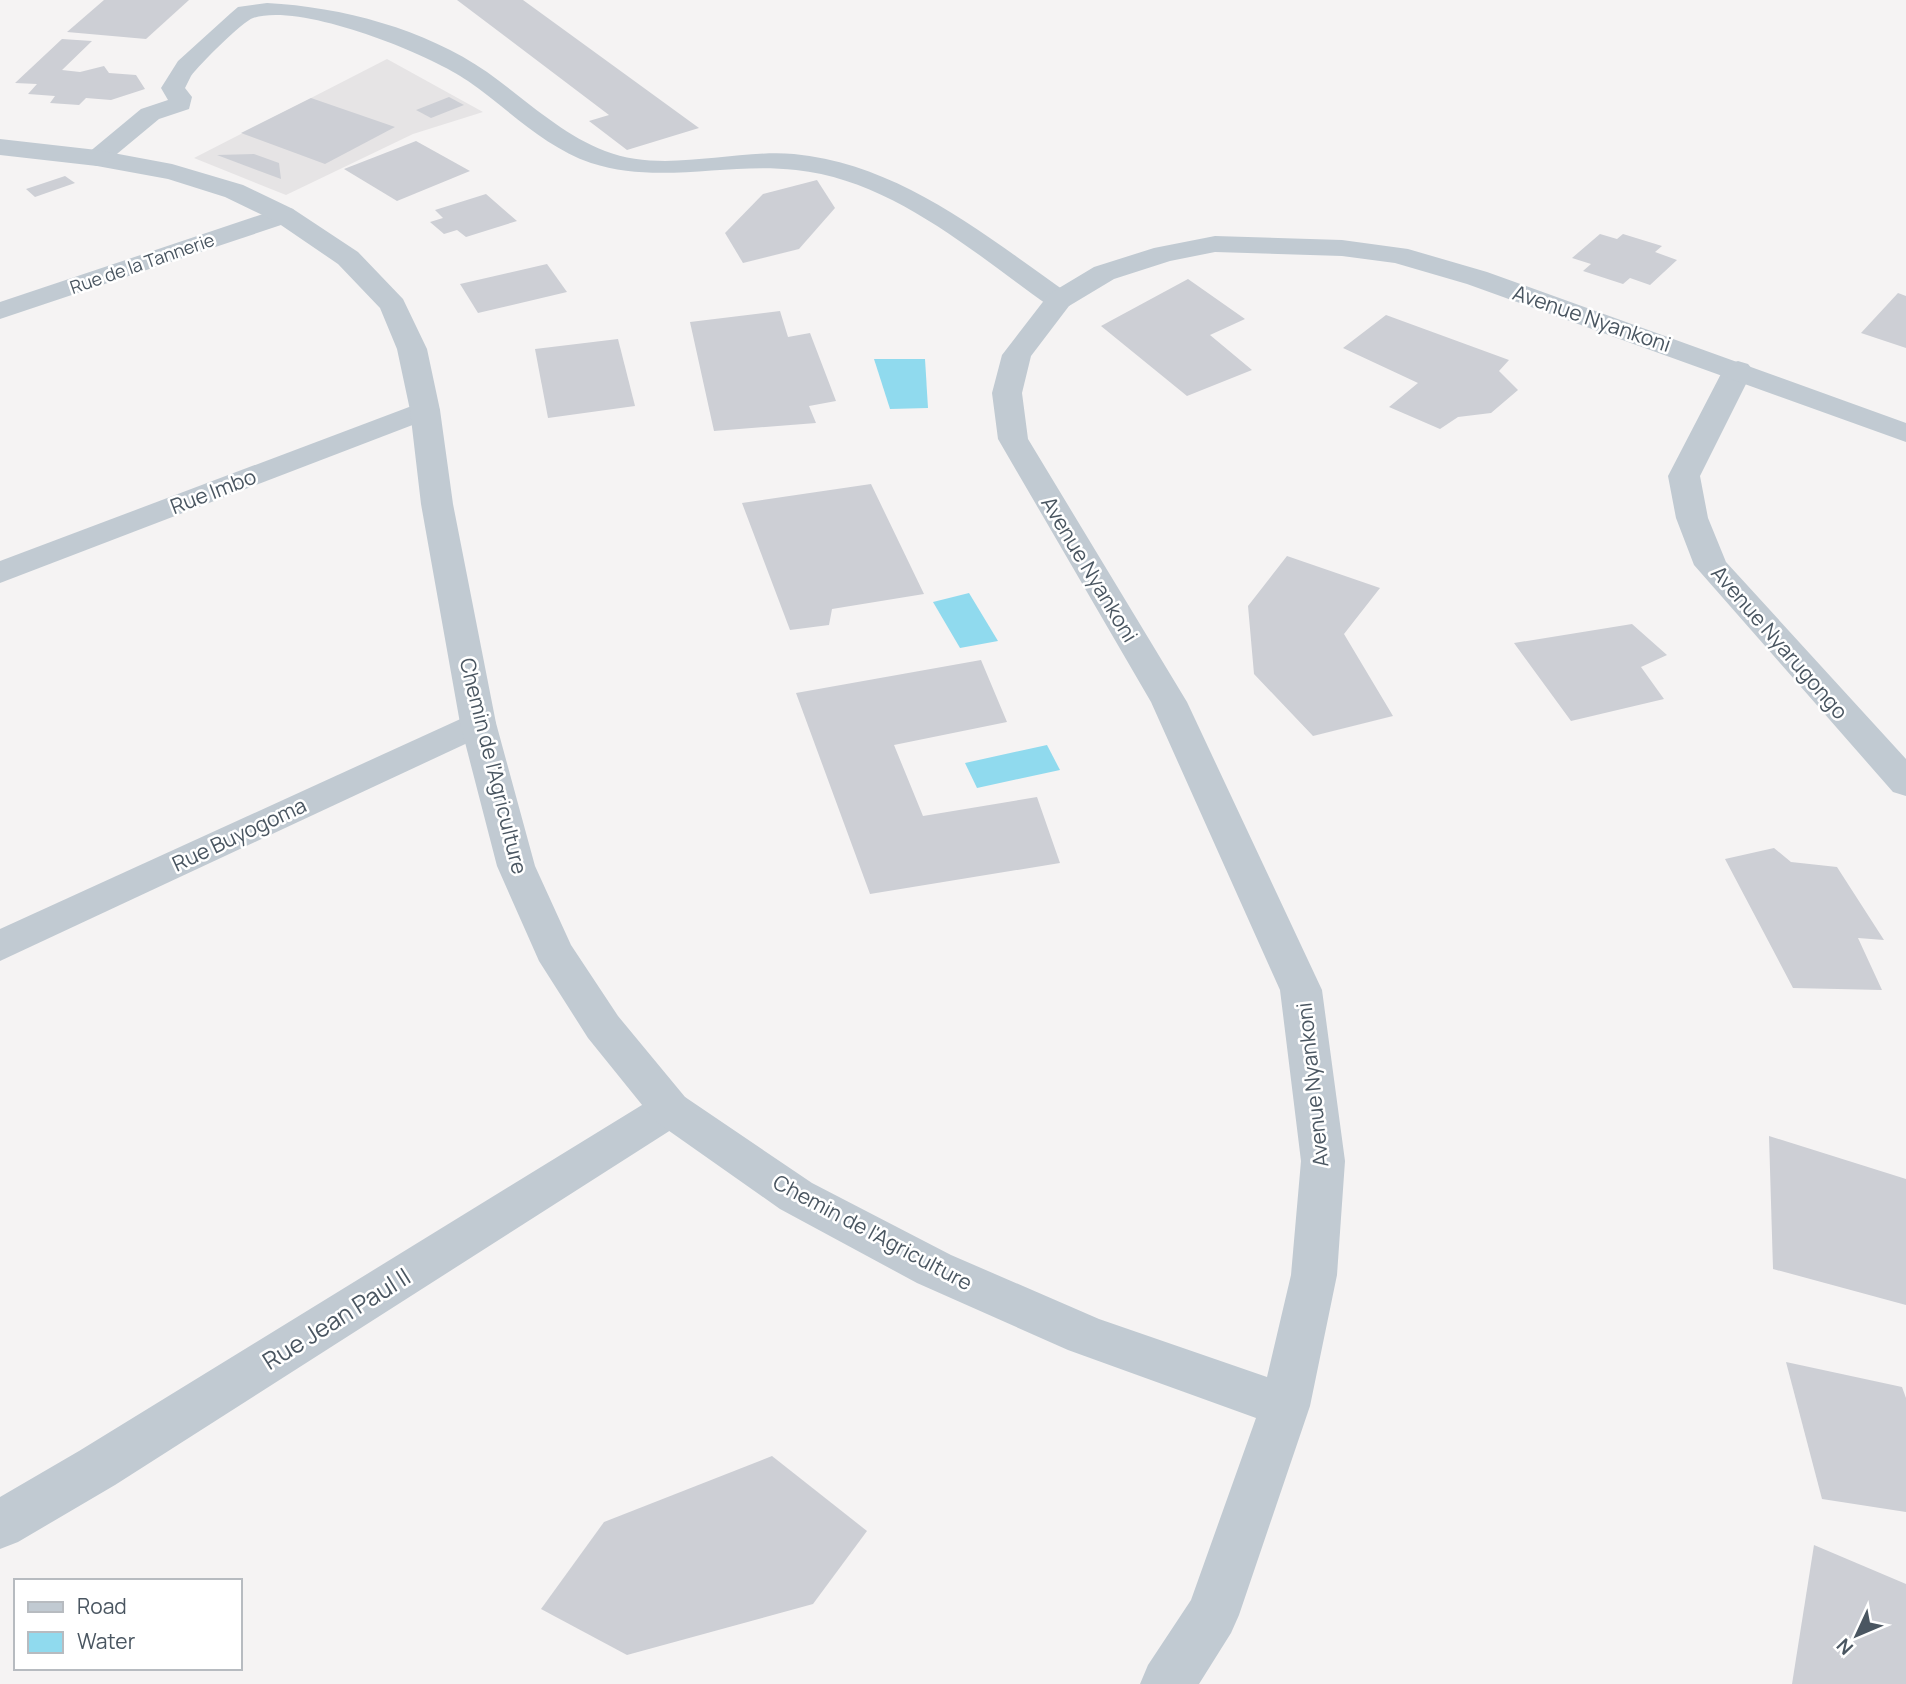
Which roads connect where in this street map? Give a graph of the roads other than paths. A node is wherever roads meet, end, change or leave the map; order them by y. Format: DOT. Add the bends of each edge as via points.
graph roads {
  1 [pos="0,147"];
  2 [pos="97,159"];
  3 [pos="284,215"];
  4 [pos="1059,300"];
  5 [pos="0,311"];
  6 [pos="1738,370"];
  7 [pos="425,410"];
  8 [pos="1906,433"];
  9 [pos="0,573"];
  10 [pos="478,723"];
  11 [pos="1906,783"];
  12 [pos="0,946"];
  13 [pos="670,1109"];
  14 [pos="1285,1406"];
  15 [pos="0,1525"];
  16 [pos="1167,1684"];
  1 -- 2 [label="street, Chemin de l'Agriculture"];
  2 -- 3 [label="street, Chemin de l'Agriculture" via="172,172 234,191"];
  2 -- 4 [label="street" via="150,114 180,104 173,88 177,78 245,12 278,4 304,5 349,15 415,40 597,157 660,165 794,162 839,169 919,204"];
  3 -- 5 [label="street, Rue de la Tannerie"];
  3 -- 7 [label="street, Chemin de l'Agriculture" via="348,258 393,305 412,349"];
  4 -- 6 [label="street, Avenue Nyankoni" via="1104,273 1215,244 1342,248 1398,254 1477,278"];
  4 -- 14 [label="street, Avenue Nyankoni" via="1017,355 1007,393 1013,439 1169,702 1301,990 1324,1161 1314,1275"];
  6 -- 8 [label="street, Avenue Nyankoni"];
  6 -- 11 [label="street, Avenue Nyarugongo" via="1684,476 1692,518 1711,565"];
  7 -- 9 [label="street, Rue Imbo"];
  7 -- 10 [label="street, Chemin de l'Agriculture" via="437,504"];
  10 -- 12 [label="street, Rue Buyogoma"];
  10 -- 13 [label="street, Chemin de l'Agriculture" via="516,866 553,950 603,1027"];
  13 -- 14 [label="street, Chemin de l'Agriculture" via="796,1196 934,1269 1085,1335"];
  13 -- 15 [label="street, Rue Jean Paul II"];
  14 -- 16 [label="street, Avenue Nyankoni" via="1212,1615"];
}
